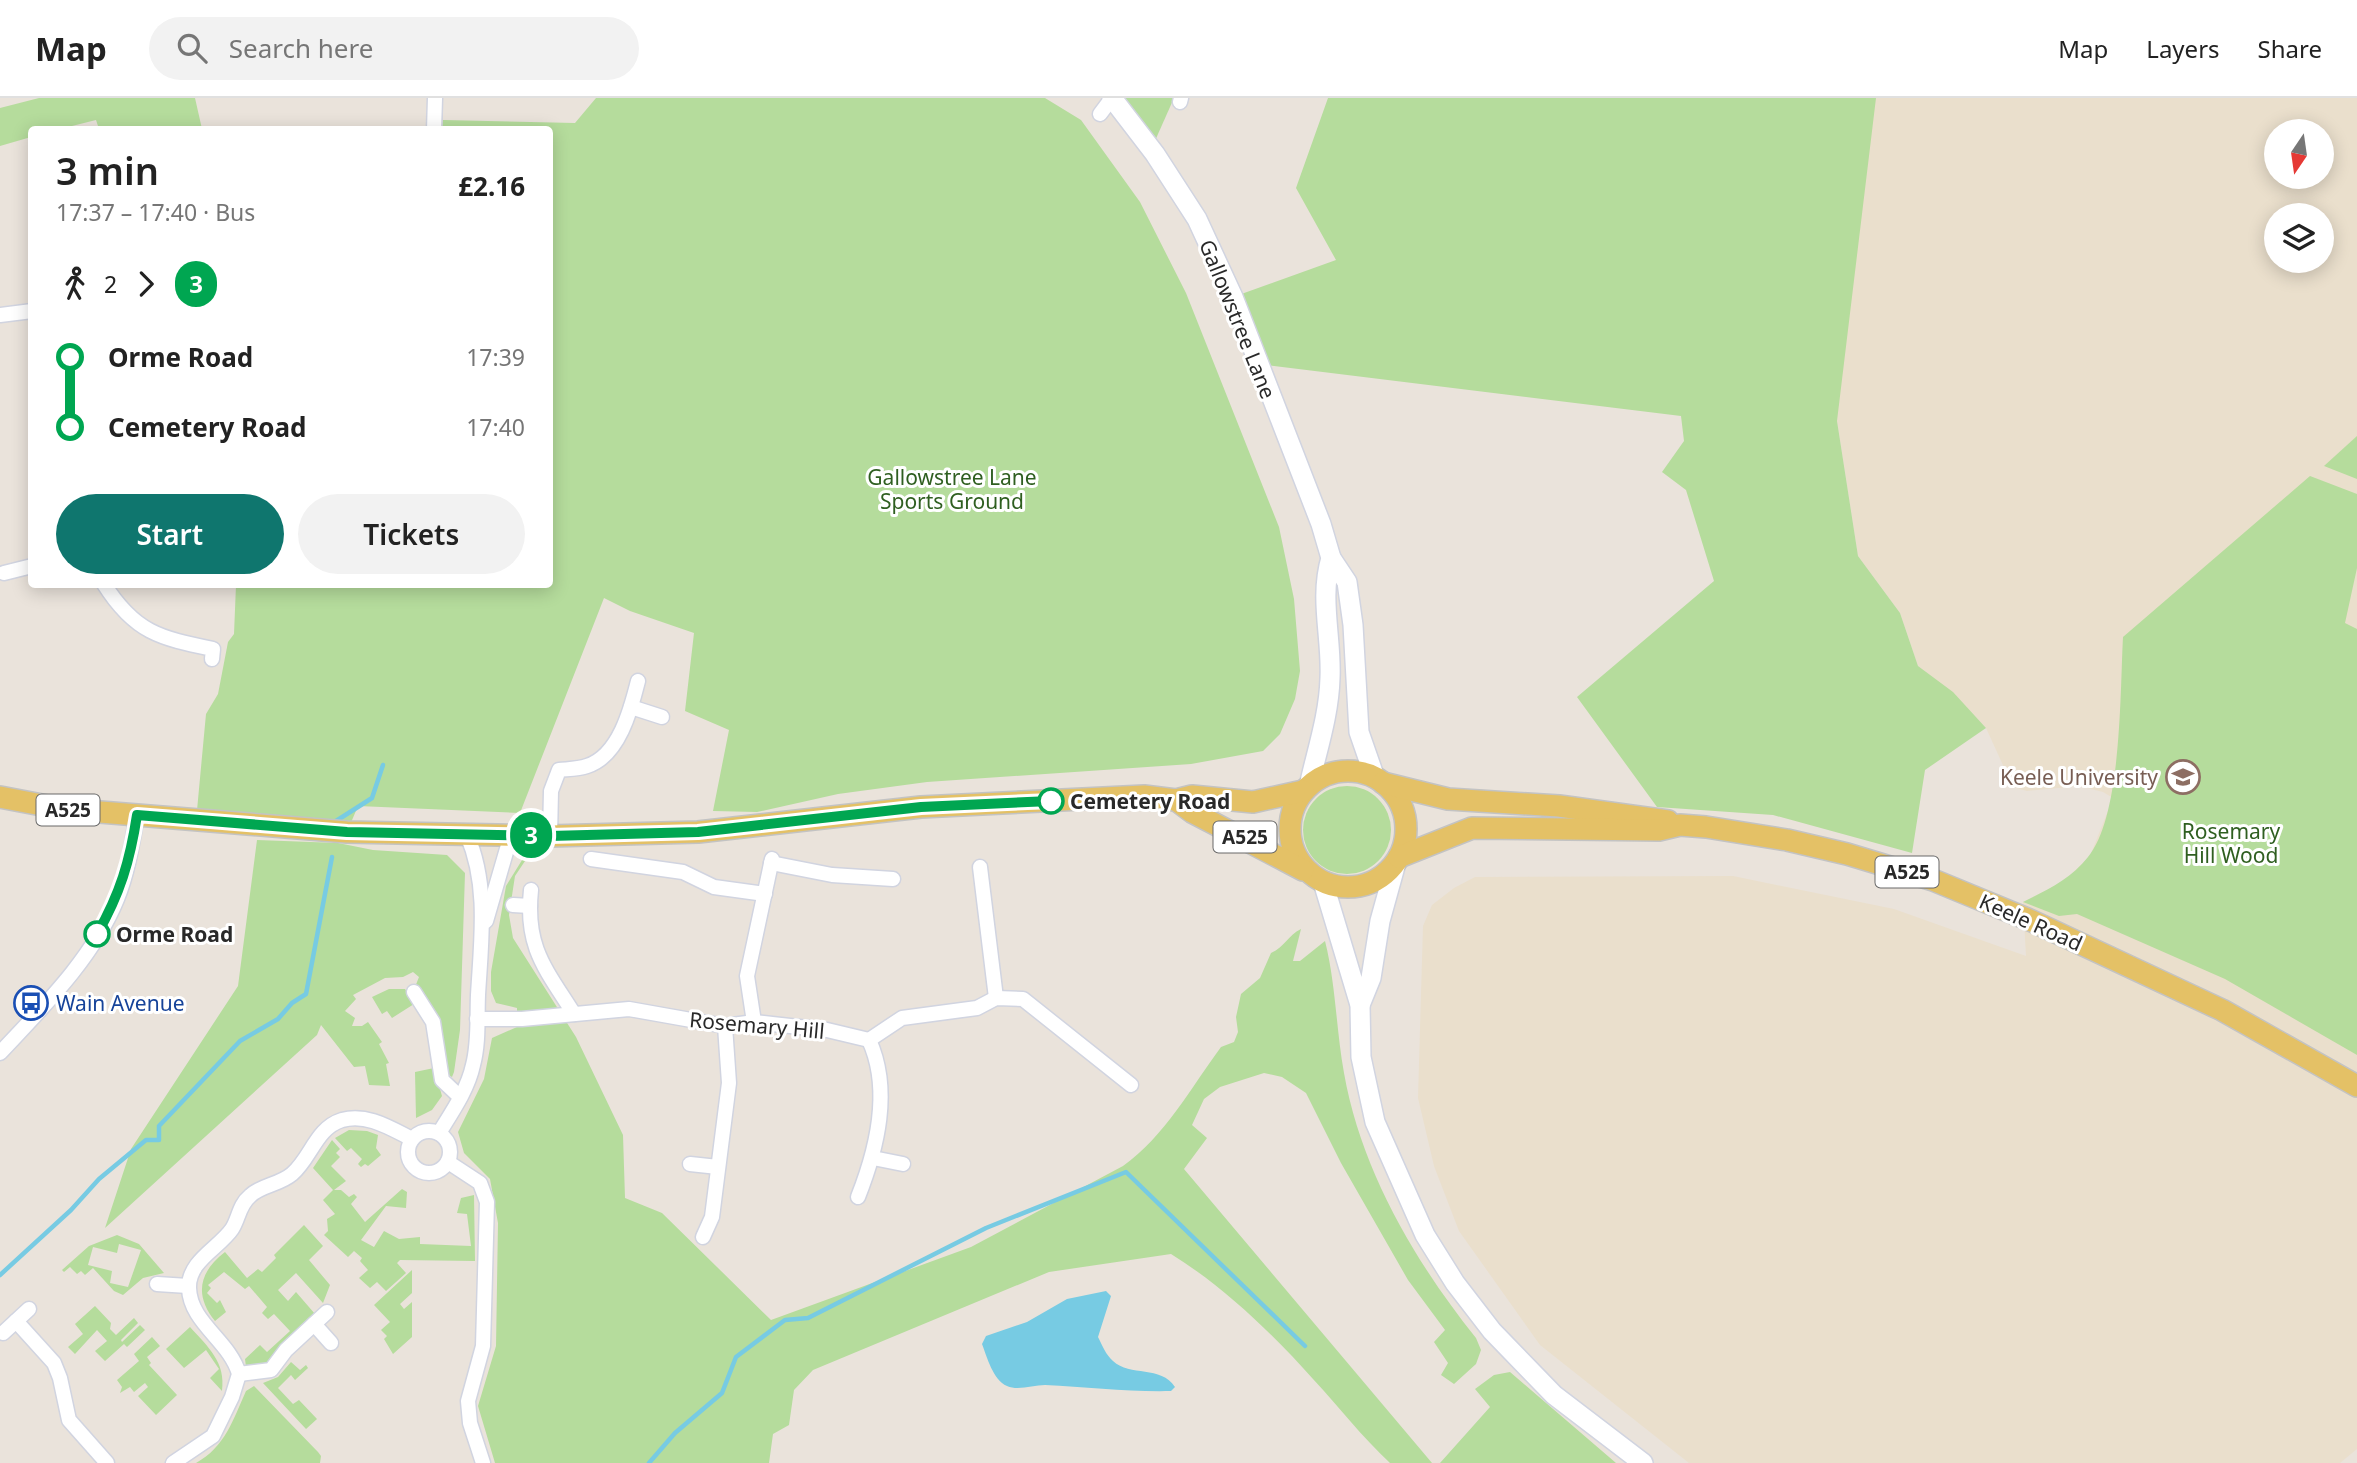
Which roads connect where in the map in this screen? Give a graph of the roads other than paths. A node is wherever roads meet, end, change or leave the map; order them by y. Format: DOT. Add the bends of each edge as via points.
graph roads {
  1 [pos="435,98"];
  2 [pos="1106,106"];
  3 [pos="434,126"];
  4 [pos="28,311"];
  5 [pos="0,315"];
  6 [pos="1331,558"];
  7 [pos="28,567"];
  8 [pos="4,573"];
  9 [pos="106,588"];
  10 [pos="212,654"];
  11 [pos="638,681"];
  12 [pos="631,707"];
  13 [pos="662,717"];
  14 [pos="1379,780"];
  15 [pos="1306,789"];
  16 [pos="0,797"];
  17 [pos="1176,800"];
  18 [pos="137,815"];
  19 [pos="1680,825"];
  20 [pos="467,835"];
  21 [pos="511,835"];
  22 [pos="550,836"];
  23 [pos="591,859"];
  24 [pos="1398,860"];
  25 [pos="980,867"];
  26 [pos="893,879"];
  27 [pos="1318,879"];
  28 [pos="531,890"];
  29 [pos="765,894"];
  30 [pos="513,905"];
  31 [pos="530,906"];
  32 [pos="482,936"];
  33 [pos="414,992"];
  34 [pos="996,998"];
  35 [pos="1360,1005"];
  36 [pos="574,1014"];
  37 [pos="477,1019"];
  38 [pos="754,1022"];
  39 [pos="725,1026"];
  40 [pos="869,1040"];
  41 [pos="0,1053"];
  42 [pos="1131,1085"];
  43 [pos="2357,1086"];
  44 [pos="460,1097"];
  45 [pos="439,1133"];
  46 [pos="412,1139"];
  47 [pos="873,1158"];
  48 [pos="448,1162"];
  49 [pos="690,1164"];
  50 [pos="903,1164"];
  51 [pos="718,1167"];
  52 [pos="858,1197"];
  53 [pos="703,1237"];
  54 [pos="157,1284"];
  55 [pos="188,1286"];
  56 [pos="29,1309"];
  57 [pos="327,1312"];
  58 [pos="16,1321"];
  59 [pos="314,1324"];
  60 [pos="3,1333"];
  61 [pos="331,1343"];
  62 [pos="239,1374"];
  63 [pos="107,1463"];
  64 [pos="173,1463"];
  65 [pos="483,1463"];
  66 [pos="1643,1463"];
  1 -- 3 [label="street"];
  2 -- 6 [label="street, Gallowstree Lane" via="1155,154 1197,219 1233,297"];
  4 -- 5 [label="street"];
  6 -- 14 [label="street, Gallowstree Lane" via="1347,582 1359,732"];
  6 -- 15 [label="street, Gallowstree Lane" via="1325,580 1328,705"];
  7 -- 8 [label="street"];
  9 -- 10 [label="street" via="139,625 160,638"];
  11 -- 12 [label="street"];
  12 -- 13 [label="street"];
  12 -- 22 [label="street" via="606,752 589,765 559,770 551,791"];
  14 -- 15 [label="main road" via="1362,773 1339,772"];
  14 -- 19 [label="main road, Keele Road / A525" via="1448,799 1660,817"];
  14 -- 24 [label="main road" via="1397,798 1405,819 1405,842"];
  15 -- 17 [label="main road, A525" via="1253,802 1192,796"];
  15 -- 27 [label="main road" via="1291,814 1290,837 1297,859"];
  16 -- 18 [label="main road, A525" via="64,809"];
  17 -- 22 [label="main road, A525" via="1144,796 921,807 698,832"];
  17 -- 27 [label="main road, A525"];
  18 -- 20 [label="main road, A525" via="347,832"];
  18 -- 41 [label="street" via="117,900 87,952"];
  19 -- 24 [label="main road, Keele Road / A525" via="1659,830 1472,828"];
  19 -- 43 [label="main road, Keele Road / A525" via="1787,840 1933,880 2222,1010"];
  20 -- 21 [label="main road, A525"];
  20 -- 32 [label="street" via="480,879"];
  21 -- 22 [label="main road, A525"];
  21 -- 32 [label="street"];
  23 -- 29 [label="street" via="682,872 714,887"];
  24 -- 27 [label="main road" via="1369,884 1345,888"];
  24 -- 35 [label="street" via="1380,921 1371,978"];
  25 -- 34 [label="street"];
  26 -- 29 [label="street" via="832,875 771,861"];
  27 -- 35 [label="street"];
  28 -- 31 [label="street"];
  29 -- 38 [label="street" via="747,976"];
  30 -- 31 [label="street"];
  31 -- 36 [label="street" via="528,920 537,955"];
  32 -- 37 [label="street"];
  33 -- 44 [label="street" via="431,1018 442,1080"];
  34 -- 40 [label="street" via="977,1008 902,1018"];
  34 -- 42 [label="street" via="1023,999"];
  35 -- 66 [label="street" via="1361,1057 1375,1122 1431,1245 1492,1331 1553,1395"];
  36 -- 37 [label="street, Rosemary Hill"];
  36 -- 39 [label="street, Rosemary Hill" via="629,1009"];
  37 -- 44 [label="street" via="473,1067"];
  38 -- 39 [label="street, Rosemary Hill"];
  38 -- 40 [label="street, Rosemary Hill"];
  39 -- 51 [label="street" via="729,1083"];
  40 -- 47 [label="street" via="877,1057 880,1112"];
  44 -- 45 [label="street"];
  45 -- 46 [label="street" via="427,1130"];
  45 -- 48 [label="street" via="450,1149"];
  46 -- 48 [label="street" via="409,1159 418,1170 438,1171"];
  46 -- 55 [label="street" via="363,1118 330,1126 293,1174 247,1198 232,1228 196,1265"];
  47 -- 50 [label="street"];
  47 -- 52 [label="street"];
  48 -- 65 [label="street" via="480,1183 487,1202 483,1346 468,1401"];
  49 -- 51 [label="street"];
  51 -- 53 [label="street" via="712,1217"];
  54 -- 55 [label="street"];
  55 -- 62 [label="street" via="198,1315 229,1352"];
  56 -- 58 [label="street"];
  57 -- 59 [label="street"];
  58 -- 60 [label="street"];
  58 -- 63 [label="street" via="54,1363 69,1420"];
  59 -- 61 [label="street"];
  59 -- 62 [label="street" via="271,1370"];
  62 -- 64 [label="street" via="213,1436"];
}
